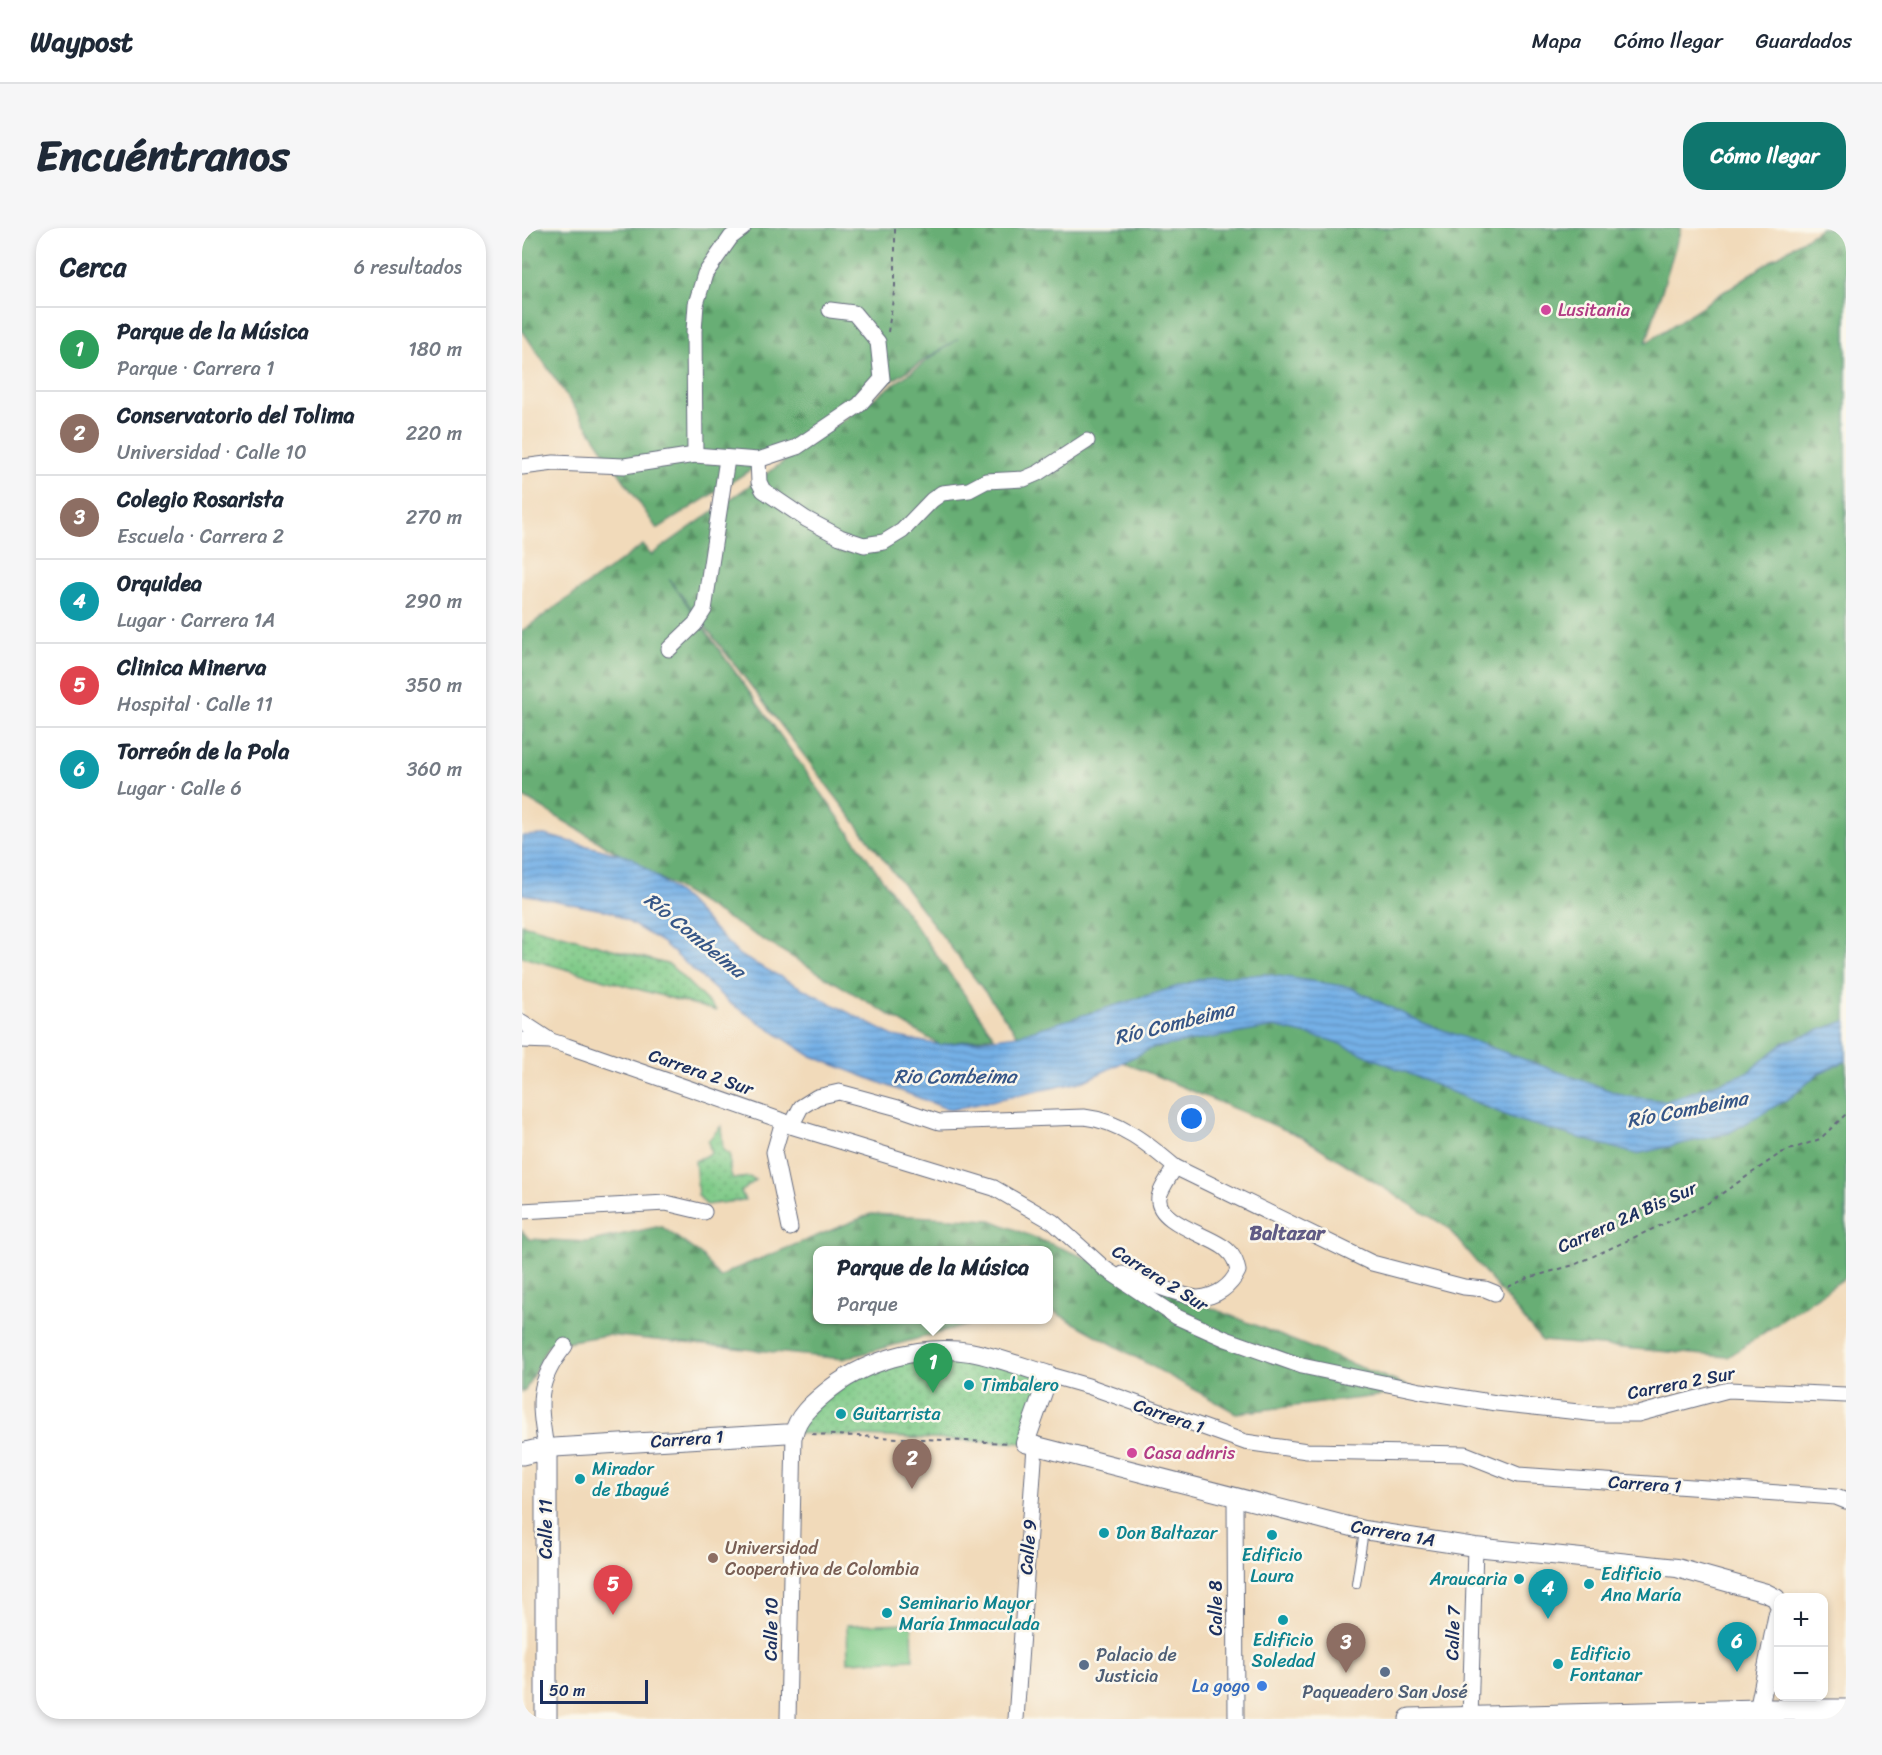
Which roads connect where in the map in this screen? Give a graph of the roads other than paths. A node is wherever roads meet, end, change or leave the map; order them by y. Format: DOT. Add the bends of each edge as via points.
graph roads {
  1 [pos="742,228"];
  2 [pos="830,310"];
  3 [pos="1087,441"];
  4 [pos="695,455"];
  5 [pos="727,459"];
  6 [pos="759,460"];
  7 [pos="522,467"];
  8 [pos="669,649"];
  9 [pos="522,1022"];
  10 [pos="522,1040"];
  11 [pos="551,1041"];
  12 [pos="787,1124"];
  13 [pos="1175,1167"];
  14 [pos="522,1211"];
  15 [pos="704,1212"];
  16 [pos="790,1228"];
  17 [pos="1104,1268"];
  18 [pos="1495,1293"];
  19 [pos="565,1346"];
  20 [pos="1049,1375"];
  21 [pos="1846,1395"];
  22 [pos="794,1432"];
  23 [pos="1030,1445"];
  24 [pos="546,1448"];
  25 [pos="522,1454"];
  26 [pos="1235,1498"];
  27 [pos="1846,1501"];
  28 [pos="1365,1530"];
  29 [pos="1475,1547"];
  30 [pos="1356,1584"];
  31 [pos="1772,1598"];
  32 [pos="1774,1637"];
  33 [pos="1846,1710"];
  34 [pos="1758,1714"];
  35 [pos="1470,1718"];
  36 [pos="546,1719"];
  37 [pos="788,1719"];
  38 [pos="1016,1719"];
  39 [pos="1236,1719"];
  40 [pos="1410,1719"];
  1 -- 4 [label="street" via="705,274 696,304"];
  2 -- 6 [label="street" via="854,313 878,342 882,379 859,405 797,447"];
  3 -- 6 [label="street" via="1024,478 986,481 969,490 942,493 902,531 884,542 864,545 806,519 763,490"];
  4 -- 5 [label="street"];
  4 -- 7 [label="street" via="624,466 554,463"];
  5 -- 6 [label="street"];
  5 -- 8 [label="street" via="704,610"];
  9 -- 11 [label="street"];
  10 -- 11 [label="street, Carrera 2 Sur"];
  11 -- 12 [label="street, Carrera 2 Sur"];
  12 -- 13 [label="street" via="801,1107 817,1097 839,1092 939,1122 1084,1117 1099,1119 1148,1143"];
  12 -- 16 [label="street" via="774,1152"];
  12 -- 17 [label="street, Carrera 2 Sur" via="994,1188 1053,1222"];
  13 -- 17 [label="street" via="1159,1197 1162,1209 1171,1220 1226,1248 1235,1258 1238,1270 1233,1282 1215,1294 1196,1298"];
  13 -- 18 [label="street" via="1372,1263"];
  14 -- 15 [label="street" via="666,1203"];
  17 -- 21 [label="street, Carrera 2 Sur" via="1177,1317 1302,1366 1496,1403 1638,1414 1728,1390"];
  19 -- 24 [label="street, Calle 11" via="543,1383 540,1404"];
  20 -- 22 [label="street, Carrera 1" via="968,1352 935,1351 892,1358 852,1374 832,1387 808,1409"];
  20 -- 23 [label="street, Calle 9"];
  20 -- 27 [label="street, Carrera 1" via="1262,1446 1307,1451 1465,1454 1518,1475 1836,1497"];
  22 -- 24 [label="street, Carrera 1"];
  22 -- 37 [label="street, Calle 10"];
  23 -- 26 [label="street, Carrera 1A"];
  23 -- 38 [label="street, Calle 9"];
  24 -- 25 [label="main road, Carrera 1"];
  24 -- 36 [label="main road, Calle 11"];
  26 -- 28 [label="street, Carrera 1A"];
  26 -- 39 [label="street, Calle 8"];
  28 -- 29 [label="street, Carrera 1A"];
  28 -- 30 [label="lane"];
  29 -- 31 [label="street, Carrera 1A" via="1677,1568"];
  29 -- 35 [label="street, Calle 7"];
  32 -- 34 [label="street"];
  33 -- 34 [label="main road"];
  34 -- 35 [label="main road"];
  35 -- 40 [label="main road"];
}
